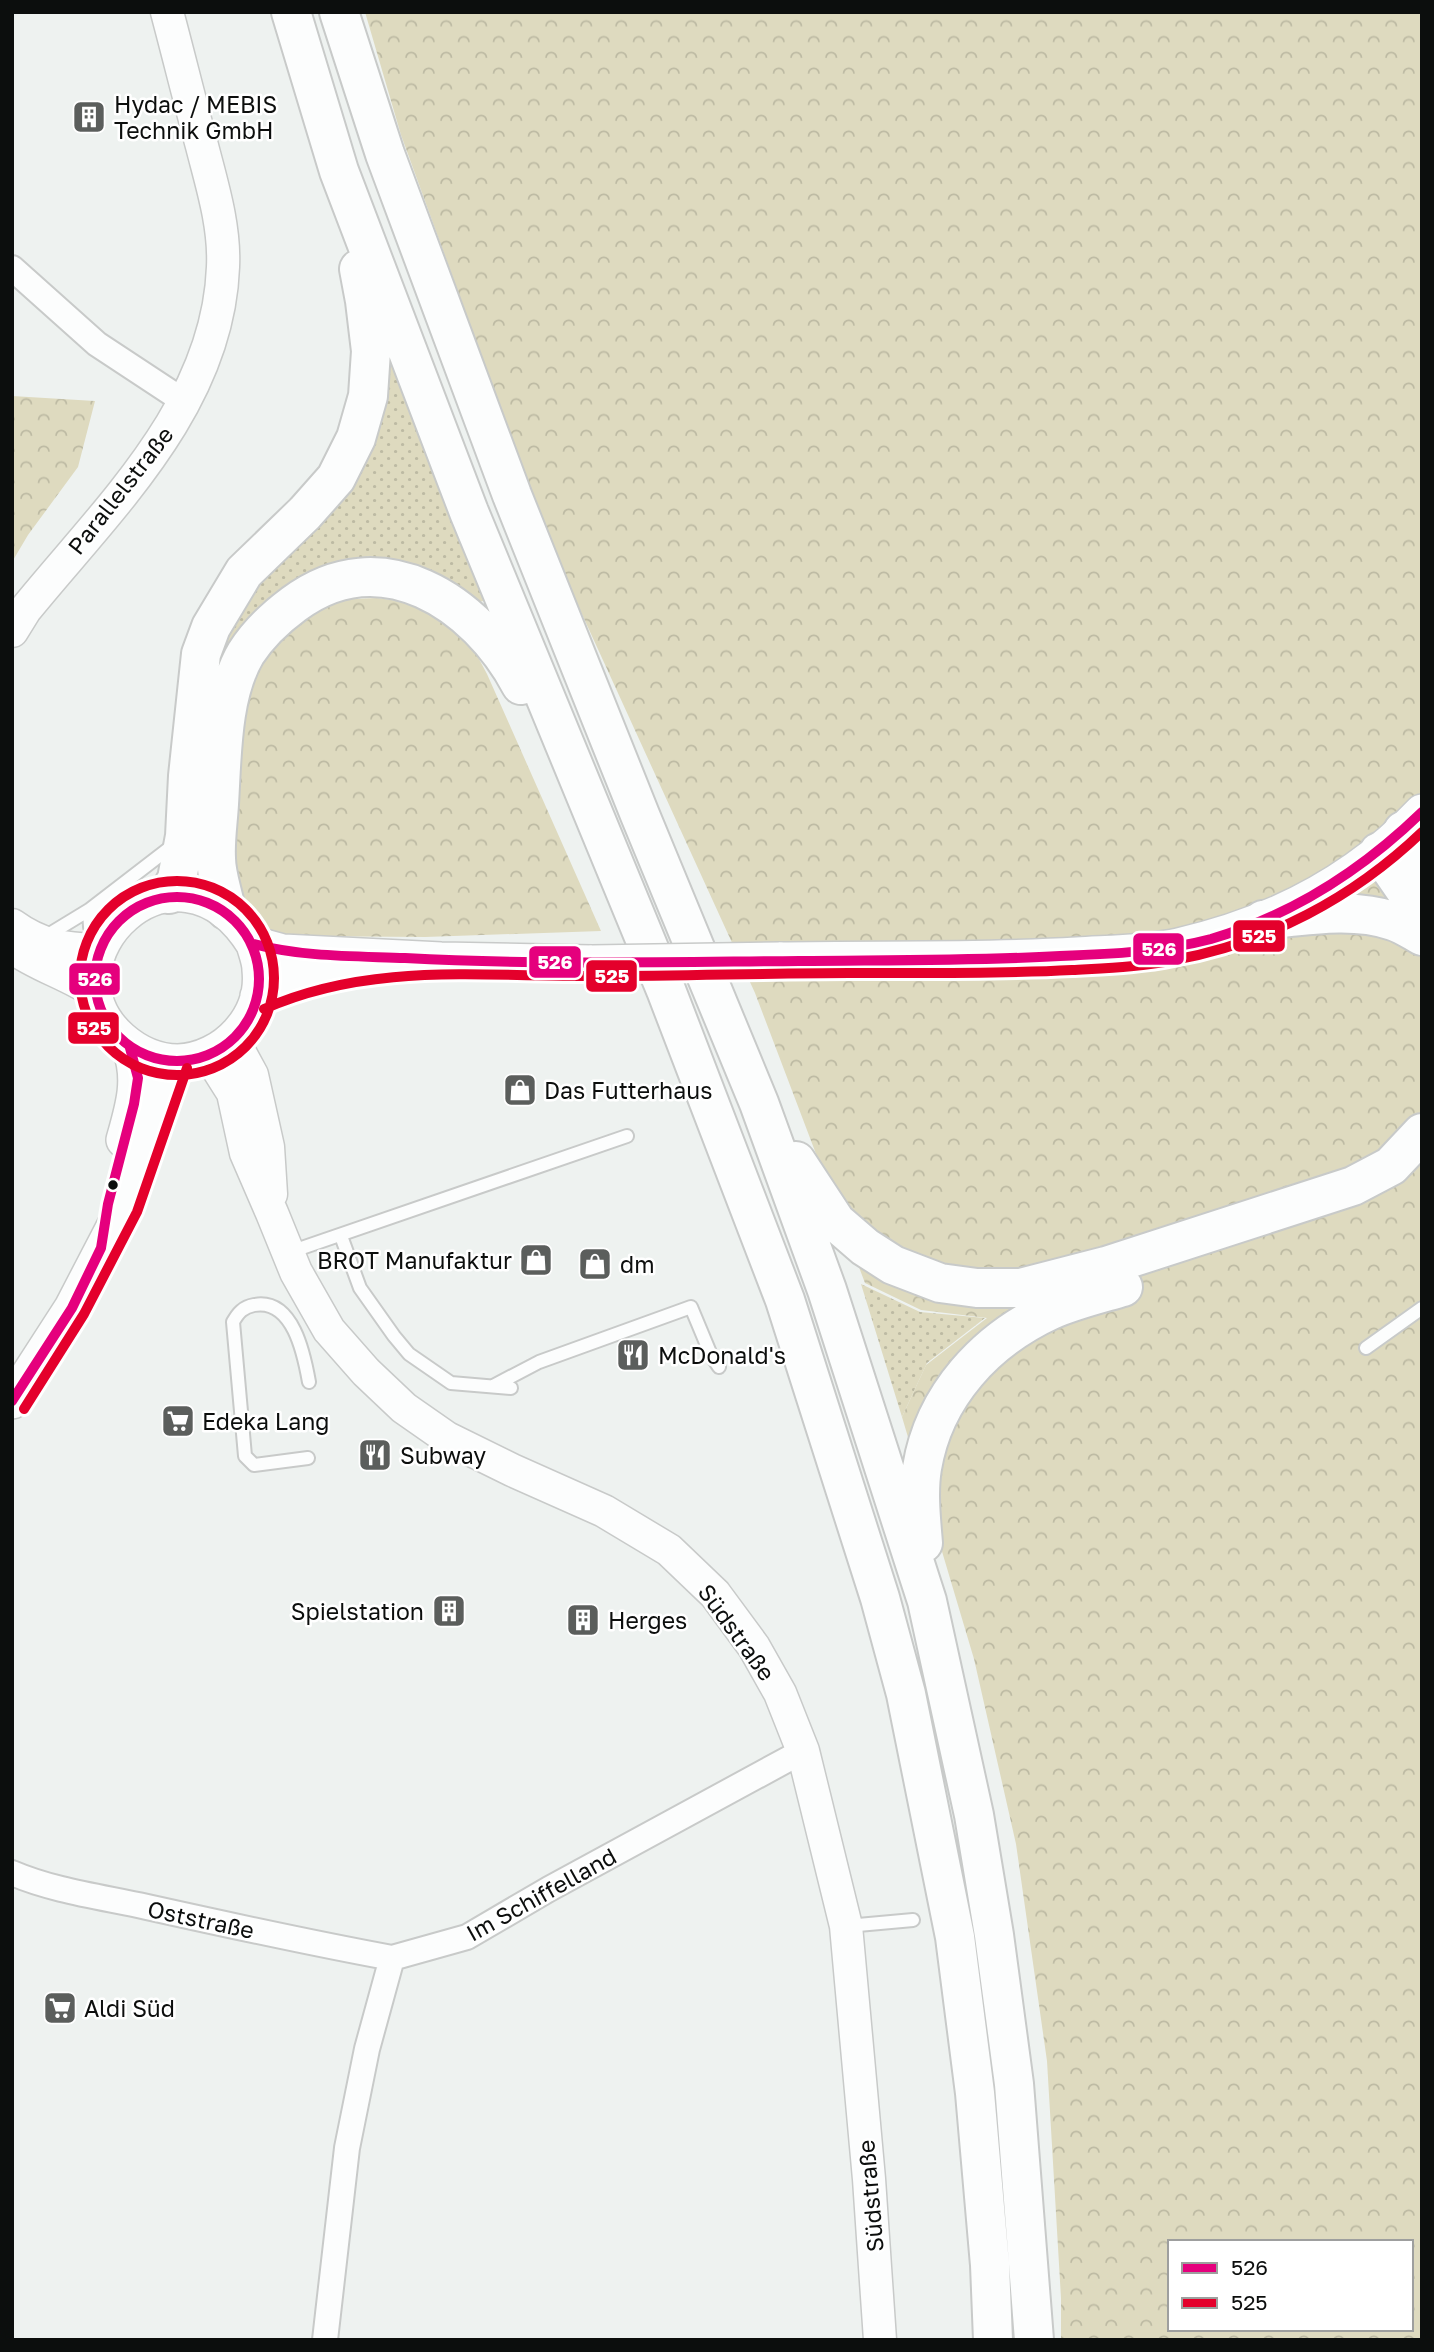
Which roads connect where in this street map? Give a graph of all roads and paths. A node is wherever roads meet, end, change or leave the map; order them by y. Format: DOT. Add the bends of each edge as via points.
graph roads {
  1 [pos="167,12"];
  2 [pos="290,12"];
  3 [pos="340,12"];
  4 [pos="339,172"];
  5 [pos="12,268"];
  6 [pos="185,402"];
  7 [pos="12,631"];
  8 [pos="598,829"];
  9 [pos="184,836"];
  10 [pos="1406,839"];
  11 [pos="132,876"];
  12 [pos="167,895"];
  13 [pos="89,910"];
  14 [pos="226,910"];
  15 [pos="1422,918"];
  16 [pos="1263,920"];
  17 [pos="12,925"];
  18 [pos="1422,936"];
  19 [pos="26,944"];
  20 [pos="254,944"];
  21 [pos="99,947"];
  22 [pos="441,960"];
  23 [pos="94,992"];
  24 [pos="258,996"];
  25 [pos="131,1048"];
  26 [pos="221,1048"];
  27 [pos="174,1062"];
  28 [pos="759,1102"];
  29 [pos="1422,1133"];
  30 [pos="627,1136"];
  31 [pos="1422,1173"];
  32 [pos="341,1236"];
  33 [pos="101,1248"];
  34 [pos="286,1253"];
  35 [pos="1422,1308"];
  36 [pos="1366,1348"];
  37 [pos="719,1367"];
  38 [pos="309,1382"];
  39 [pos="493,1386"];
  40 [pos="511,1388"];
  41 [pos="12,1401"];
  42 [pos="308,1458"];
  43 [pos="927,1601"];
  44 [pos="803,1751"];
  45 [pos="12,1873"];
  46 [pos="913,1920"];
  47 [pos="846,1926"];
  48 [pos="392,1958"];
  49 [pos="326,2340"];
  50 [pos="880,2340"];
  51 [pos="993,2340"];
  52 [pos="1034,2340"];
  1 -- 6 [label="street, Parallelstraße" via="211,181 223,266 210,345"];
  2 -- 4 [label="highway"];
  3 -- 28 [label="highway" via="385,154 508,482"];
  4 -- 8 [label="highway" via="469,512"];
  4 -- 9 [label="highway" via="365,300 371,351 368,396 356,438 336,478 244,572 211,627 201,654"];
  5 -- 6 [label="street" via="97,344"];
  6 -- 7 [label="street, Parallelstraße" via="141,471"];
  8 -- 14 [label="highway" via="509,660 473,620 441,596 409,581 343,579 309,593 273,620 246,654 231,688 216,859"];
  8 -- 51 [label="highway" via="716,1115 785,1300 906,1694 955,1937 975,2093"];
  9 -- 11 [label="lane"];
  9 -- 12 [label="highway" via="177,879"];
  10 -- 15 [label="highway" via="1410,897"];
  10 -- 16 [label="main road" via="1318,894"];
  11 -- 12 [label="lane"];
  11 -- 13 [label="lane"];
  12 -- 14 [label="main road" via="199,897"];
  12 -- 21 [label="main road" via="143,901 124,913"];
  13 -- 19 [label="lane"];
  13 -- 21 [label="lane"];
  14 -- 20 [label="main road"];
  16 -- 18 [label="highway" via="1362,916 1394,921"];
  16 -- 22 [label="main road, bridge" via="1189,943 1140,951 1030,958 592,963"];
  17 -- 19 [label="street"];
  19 -- 21 [label="street"];
  19 -- 23 [label="street" via="30,960"];
  20 -- 22 [label="main road" via="283,952"];
  20 -- 24 [label="main road" via="260,970"];
  21 -- 23 [label="main road"];
  22 -- 24 [label="main road" via="375,964 302,978"];
  23 -- 25 [label="main road" via="101,1014"];
  24 -- 26 [label="main road" via="249,1020"];
  25 -- 27 [label="main road"];
  25 -- 33 [label="main road" via="138,1078"];
  26 -- 27 [label="main road"];
  26 -- 34 [label="street, Südstraße" via="246,1153"];
  27 -- 33 [label="main road" via="125,1206"];
  28 -- 29 [label="highway" via="836,1222 865,1247 893,1265 940,1283 977,1288 1021,1288 1105,1266 1353,1186 1391,1166"];
  28 -- 43 [label="highway" via="827,1290"];
  30 -- 32 [label="lane"];
  31 -- 43 [label="highway" via="1388,1198 1351,1214 1054,1308 1018,1326 970,1366 947,1396 922,1469"];
  32 -- 34 [label="lane"];
  32 -- 39 [label="lane" via="360,1288 409,1354 451,1383"];
  33 -- 41 [label="main road" via="72,1308"];
  34 -- 44 [label="street, Südstraße" via="329,1330 404,1408 447,1438 604,1511 669,1550 715,1594 754,1647 780,1693"];
  35 -- 36 [label="lane"];
  37 -- 39 [label="lane" via="691,1307 539,1362"];
  38 -- 42 [label="lane" via="304,1351 280,1311 268,1304 238,1312 233,1322 246,1455 254,1465"];
  39 -- 40 [label="lane"];
  43 -- 52 [label="highway" via="974,1815 994,1935 1014,2084"];
  44 -- 47 [label="street, Südstraße"];
  44 -- 48 [label="street, Im Schiffelland" via="467,1937"];
  45 -- 48 [label="street, Oststraße" via="98,1897"];
  46 -- 47 [label="lane"];
  47 -- 50 [label="street, Südstraße"];
  48 -- 49 [label="street" via="347,2148"];
}
